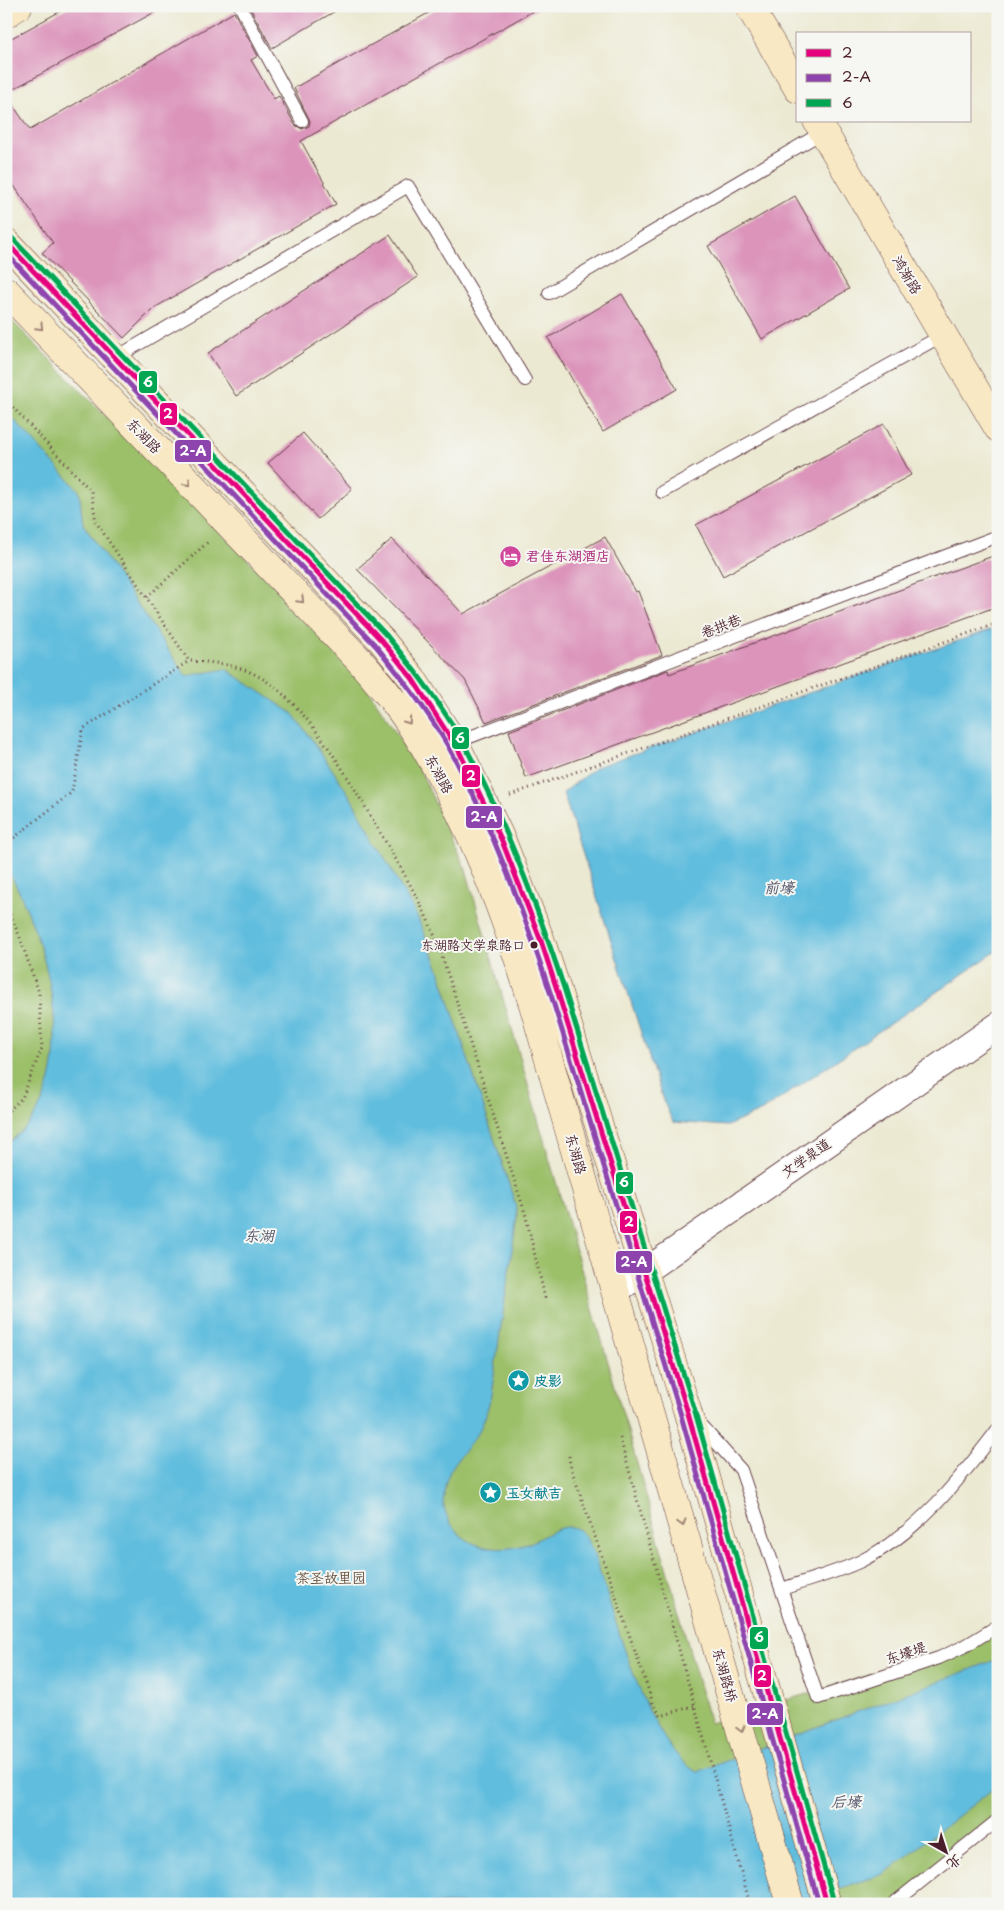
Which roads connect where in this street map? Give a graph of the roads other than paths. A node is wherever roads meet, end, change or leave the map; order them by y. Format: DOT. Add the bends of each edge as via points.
graph roads {
  1 [pos="18,6"];
  2 [pos="240,6"];
  3 [pos="749,6"];
  4 [pos="6,14"];
  5 [pos="796,86"];
  6 [pos="302,121"];
  7 [pos="820,126"];
  8 [pos="6,242"];
  9 [pos="6,292"];
  10 [pos="548,293"];
  11 [pos="943,335"];
  12 [pos="115,358"];
  13 [pos="525,380"];
  14 [pos="998,428"];
  15 [pos="662,492"];
  16 [pos="998,536"];
  17 [pos="454,743"];
  18 [pos="998,1025"];
  19 [pos="644,1271"];
  20 [pos="615,1292"];
  21 [pos="687,1410"];
  22 [pos="998,1429"];
  23 [pos="669,1476"];
  24 [pos="782,1589"];
  25 [pos="998,1626"];
  26 [pos="998,1820"];
  27 [pos="790,1904"];
  28 [pos="828,1904"];
  29 [pos="894,1904"];
  1 -- 4 [label="main road"];
  2 -- 6 [label="lane"];
  3 -- 5 [label="main road"];
  7 -- 10 [label="lane"];
  7 -- 11 [label="main road, 鸿渐路"];
  8 -- 12 [label="main road, 东湖路"];
  9 -- 20 [label="main road, 东湖路, one-way" via="359,660 414,730 458,809 483,863 520,964"];
  11 -- 14 [label="main road, 鸿渐路"];
  11 -- 15 [label="lane"];
  12 -- 13 [label="lane" via="408,186"];
  12 -- 17 [label="main road, 东湖路" via="382,641 412,678"];
  16 -- 17 [label="lane, 卷拱巷"];
  17 -- 19 [label="main road, 东湖路" via="521,889 558,993"];
  18 -- 19 [label="street, 文学泉道"];
  19 -- 20 [label="street, 文学泉道"];
  19 -- 21 [label="main road, 东湖路"];
  20 -- 23 [label="main road, 东湖路"];
  21 -- 24 [label="lane" via="741,1470"];
  21 -- 28 [label="main road, 东湖路"];
  22 -- 24 [label="lane" via="961,1478 887,1546 860,1562"];
  23 -- 27 [label="main road, 东湖路桥, one-way"];
  24 -- 25 [label="lane, 东壕堤" via="818,1698 939,1658"];
  26 -- 29 [label="lane"];
}
